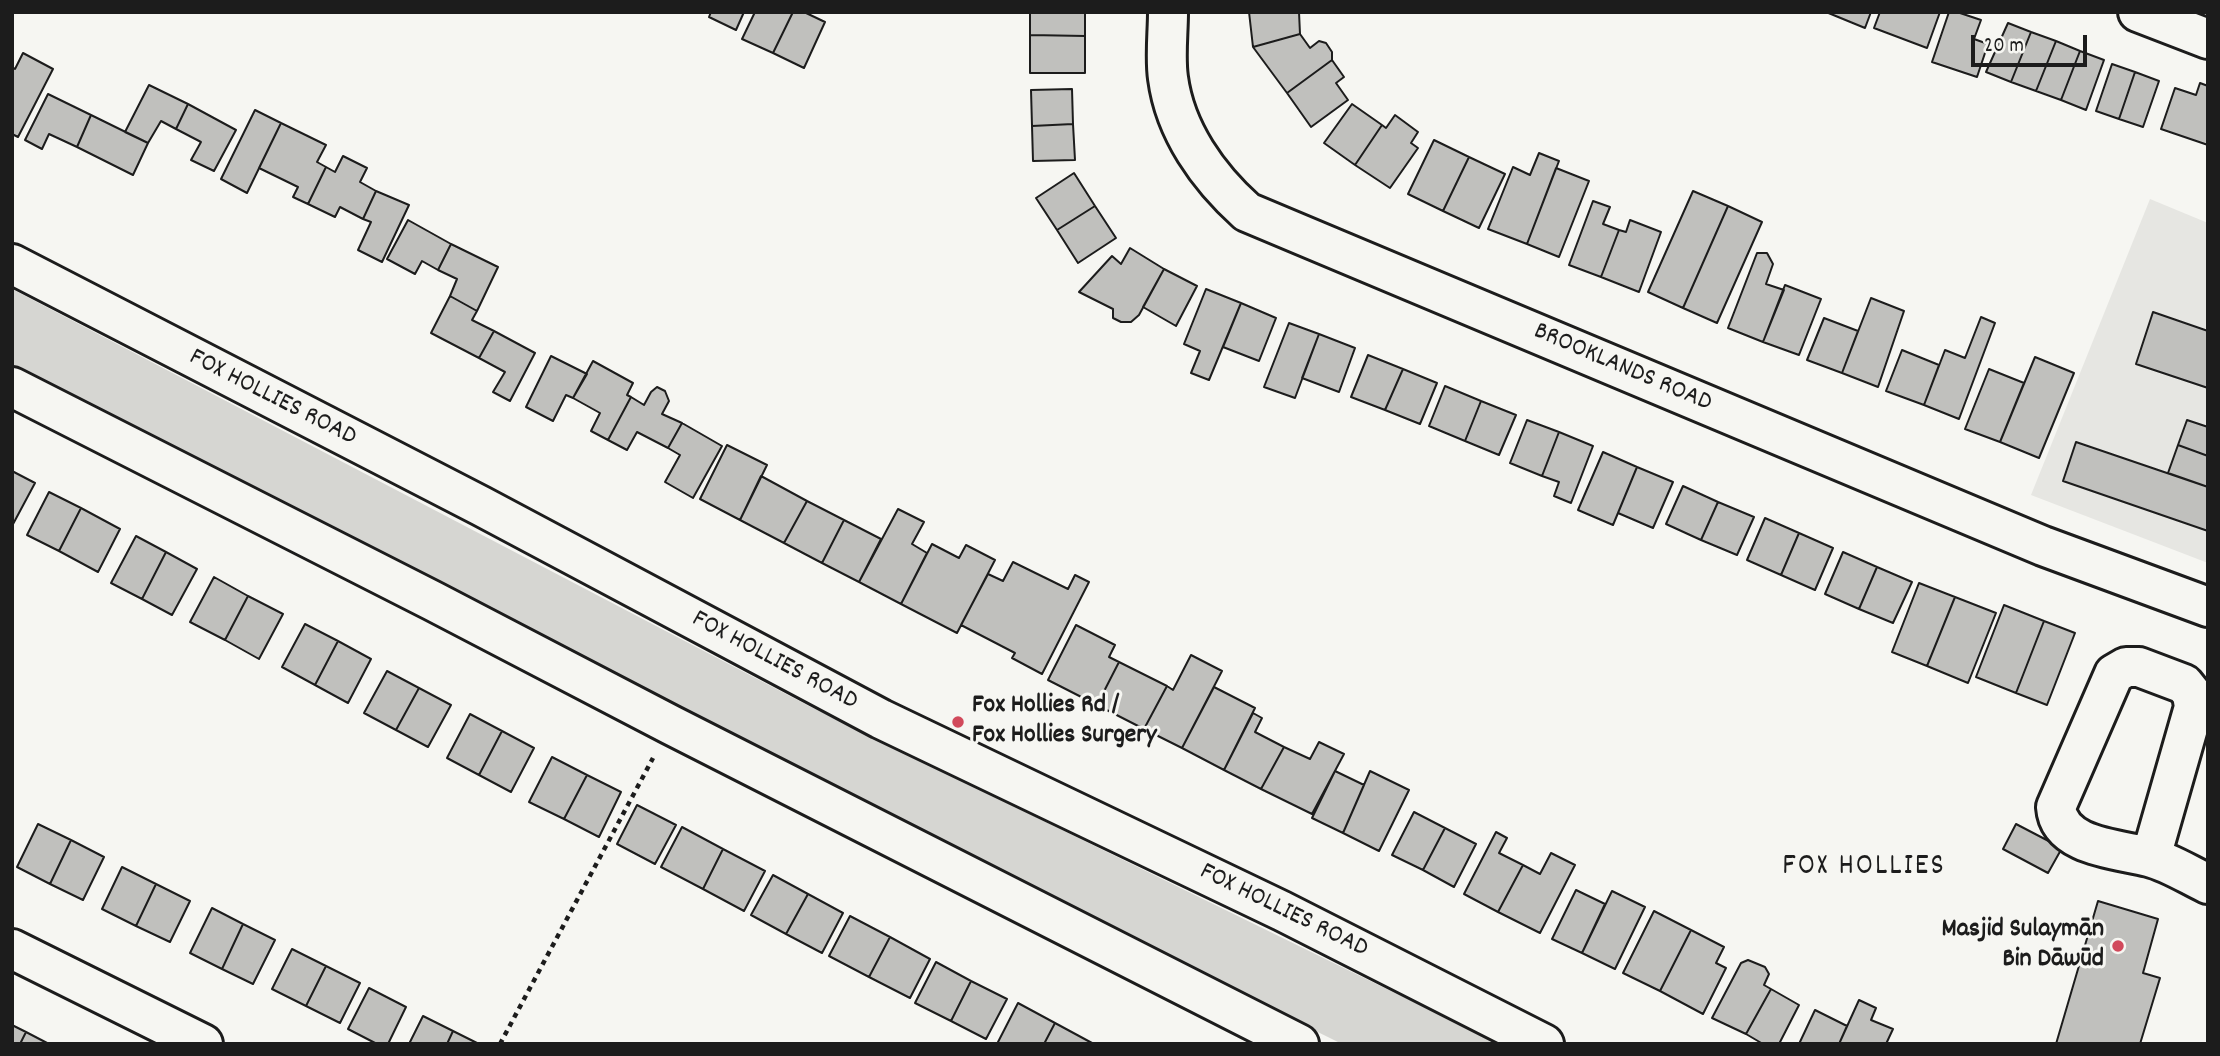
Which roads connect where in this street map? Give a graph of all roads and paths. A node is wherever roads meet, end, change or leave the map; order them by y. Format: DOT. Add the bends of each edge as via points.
graph roads {
  1 [pos="1168,12"];
  2 [pos="2138,12"];
  3 [pos="2208,38"];
  4 [pos="12,264"];
  5 [pos="12,387"];
  6 [pos="2208,607"];
  7 [pos="671,725"];
  8 [pos="2151,857"];
  9 [pos="2208,884"];
  10 [pos="12,949"];
  11 [pos="203,1044"];
  12 [pos="500,1044"];
  13 [pos="1299,1044"];
  14 [pos="1544,1044"];
  1 -- 6 [label="main road, BROOKLANDS ROAD" via="1167,78 1180,124 1200,161 1247,212 2030,540"];
  2 -- 3 [label="main road"];
  4 -- 14 [label="main road, FOX HOLLIES ROAD" via="881,719 1282,911"];
  5 -- 7 [label="main road"];
  7 -- 12 [label="path"];
  7 -- 13 [label="main road"];
  8 -- 8 [label="main road" via="2106,850 2064,830 2057,816 2056,807 2114,674 2126,667 2139,667 2184,684 2194,707"];
  8 -- 9 [label="main road"];
  10 -- 11 [label="main road"];
}
